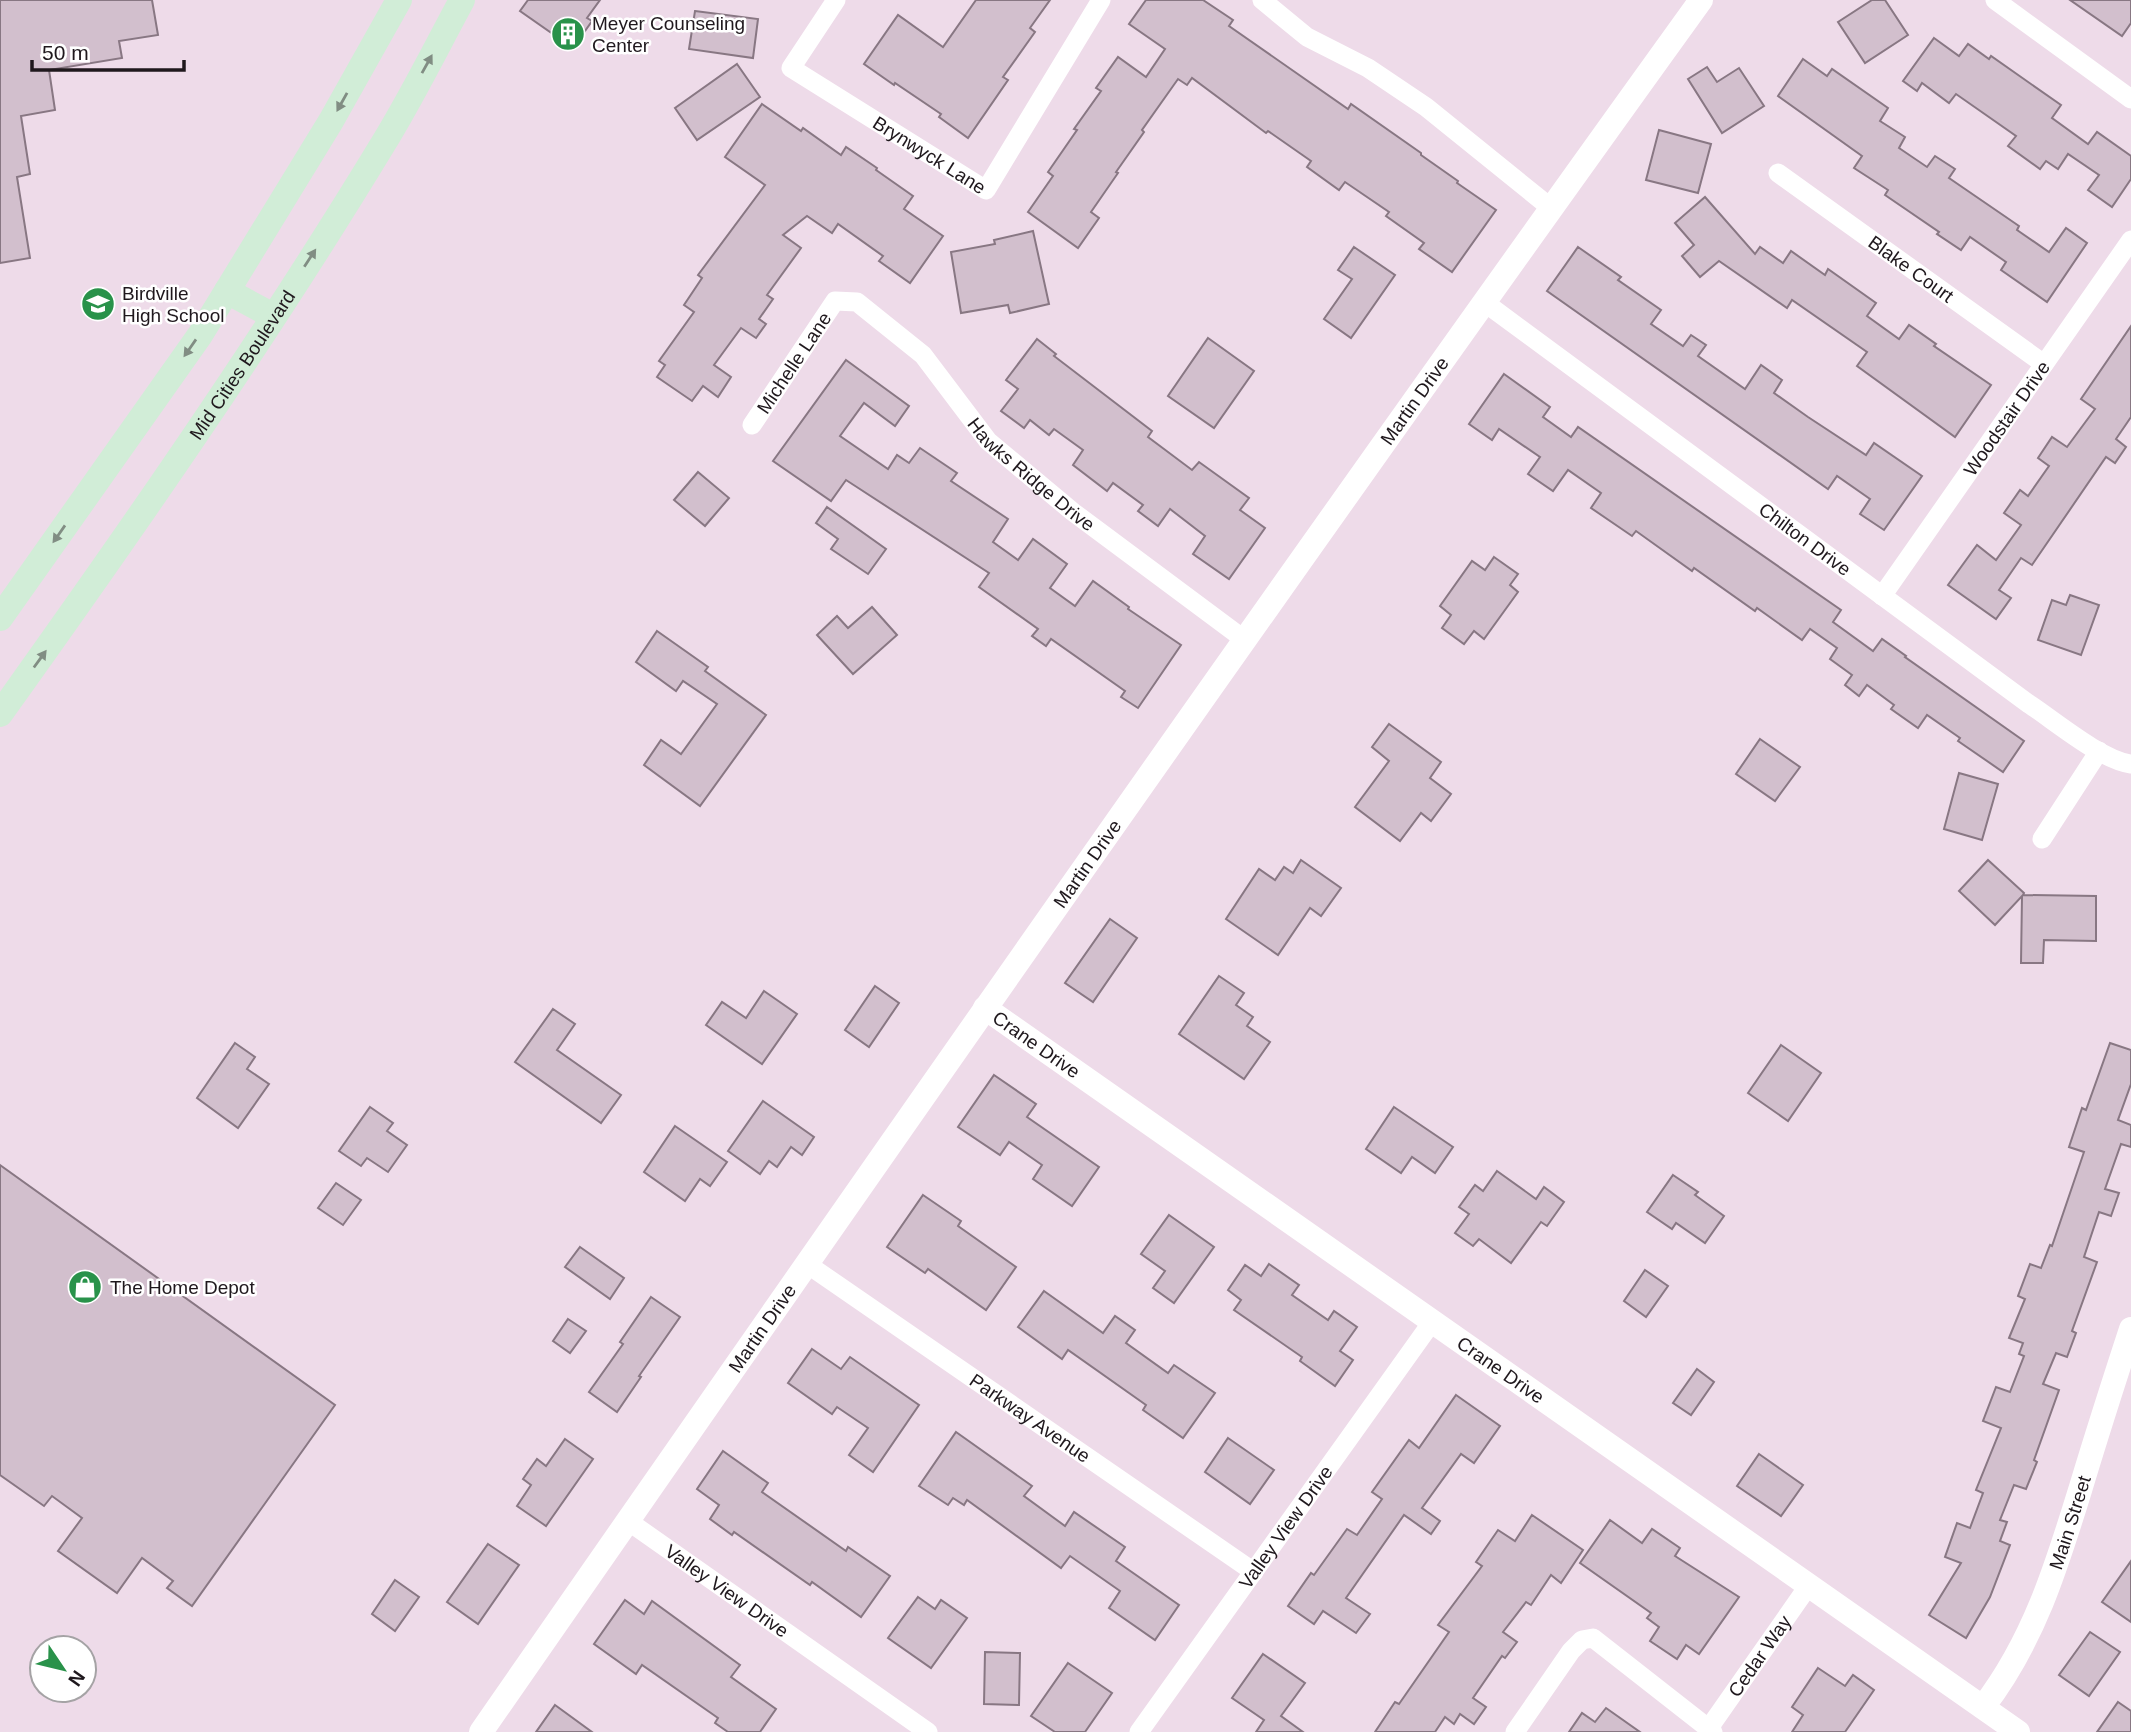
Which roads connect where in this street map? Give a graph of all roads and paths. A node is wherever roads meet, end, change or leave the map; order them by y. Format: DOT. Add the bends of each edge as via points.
graph roads {
  1 [pos="399,0"];
  2 [pos="462,0"];
  3 [pos="836,0"];
  4 [pos="1101,0"];
  5 [pos="1262,0"];
  6 [pos="1701,0"];
  7 [pos="1995,0"];
  8 [pos="2131,99"];
  9 [pos="1778,173"];
  10 [pos="1551,208"];
  11 [pos="2131,240"];
  12 [pos="227,291"];
  13 [pos="835,301"];
  14 [pos="1484,302"];
  15 [pos="273,316"];
  16 [pos="2044,365"];
  17 [pos="752,425"];
  18 [pos="1882,596"];
  19 [pos="0,618"];
  20 [pos="1245,640"];
  21 [pos="0,714"];
  22 [pos="2099,751"];
  23 [pos="2131,764"];
  24 [pos="2042,839"];
  25 [pos="985,1008"];
  26 [pos="807,1264"];
  27 [pos="1432,1322"];
  28 [pos="2131,1329"];
  29 [pos="628,1521"];
  30 [pos="1254,1572"];
  31 [pos="1809,1585"];
  32 [pos="1983,1707"];
  33 [pos="1711,1730"];
  34 [pos="481,1732"];
  35 [pos="928,1732"];
  36 [pos="1139,1732"];
  37 [pos="1515,1732"];
  38 [pos="2018,1732"];
  1 -- 12 [label="main road, one-way"];
  15 -- 2 [label="main road, Mid Cities Boulevard, one-way" via="384,142"];
  3 -- 4 [label="street, Brynwyck Lane" via="791,68 986,190"];
  5 -- 10 [label="street" via="1307,37 1368,68 1426,107"];
  6 -- 10 [label="street, Martin Drive"];
  7 -- 8 [label="street"];
  9 -- 16 [label="street, Blake Court"];
  10 -- 14 [label="street, Martin Drive"];
  11 -- 16 [label="street, Woodstair Drive"];
  12 -- 15 [label="main road"];
  12 -- 19 [label="main road, one-way"];
  13 -- 17 [label="street, Michelle Lane"];
  13 -- 20 [label="street, Hawks Ridge Drive" via="857,302 923,355 988,441 1073,512"];
  14 -- 18 [label="street, Chilton Drive"];
  14 -- 20 [label="street, Martin Drive"];
  21 -- 15 [label="main road, Mid Cities Boulevard, one-way" via="217,405"];
  16 -- 18 [label="street, Woodstair Drive"];
  18 -- 22 [label="street, Chilton Drive"];
  20 -- 25 [label="street, Martin Drive"];
  22 -- 23 [label="street, Chilton Drive"];
  22 -- 24 [label="street"];
  25 -- 26 [label="street, Martin Drive"];
  25 -- 27 [label="street, Crane Drive"];
  26 -- 29 [label="street, Martin Drive"];
  26 -- 30 [label="street, Parkway Avenue"];
  27 -- 30 [label="street, Valley View Drive"];
  27 -- 31 [label="street, Crane Drive"];
  28 -- 32 [label="street, Main Street" via="2053,1577 2004,1680"];
  29 -- 34 [label="street, Martin Drive"];
  29 -- 35 [label="street, Valley View Drive"];
  30 -- 36 [label="street, Valley View Drive"];
  31 -- 32 [label="street, Crane Drive"];
  31 -- 33 [label="street, Cedar Way"];
  32 -- 38 [label="street, Crane Drive"];
  33 -- 37 [label="street" via="1593,1638 1571,1651"];
}
